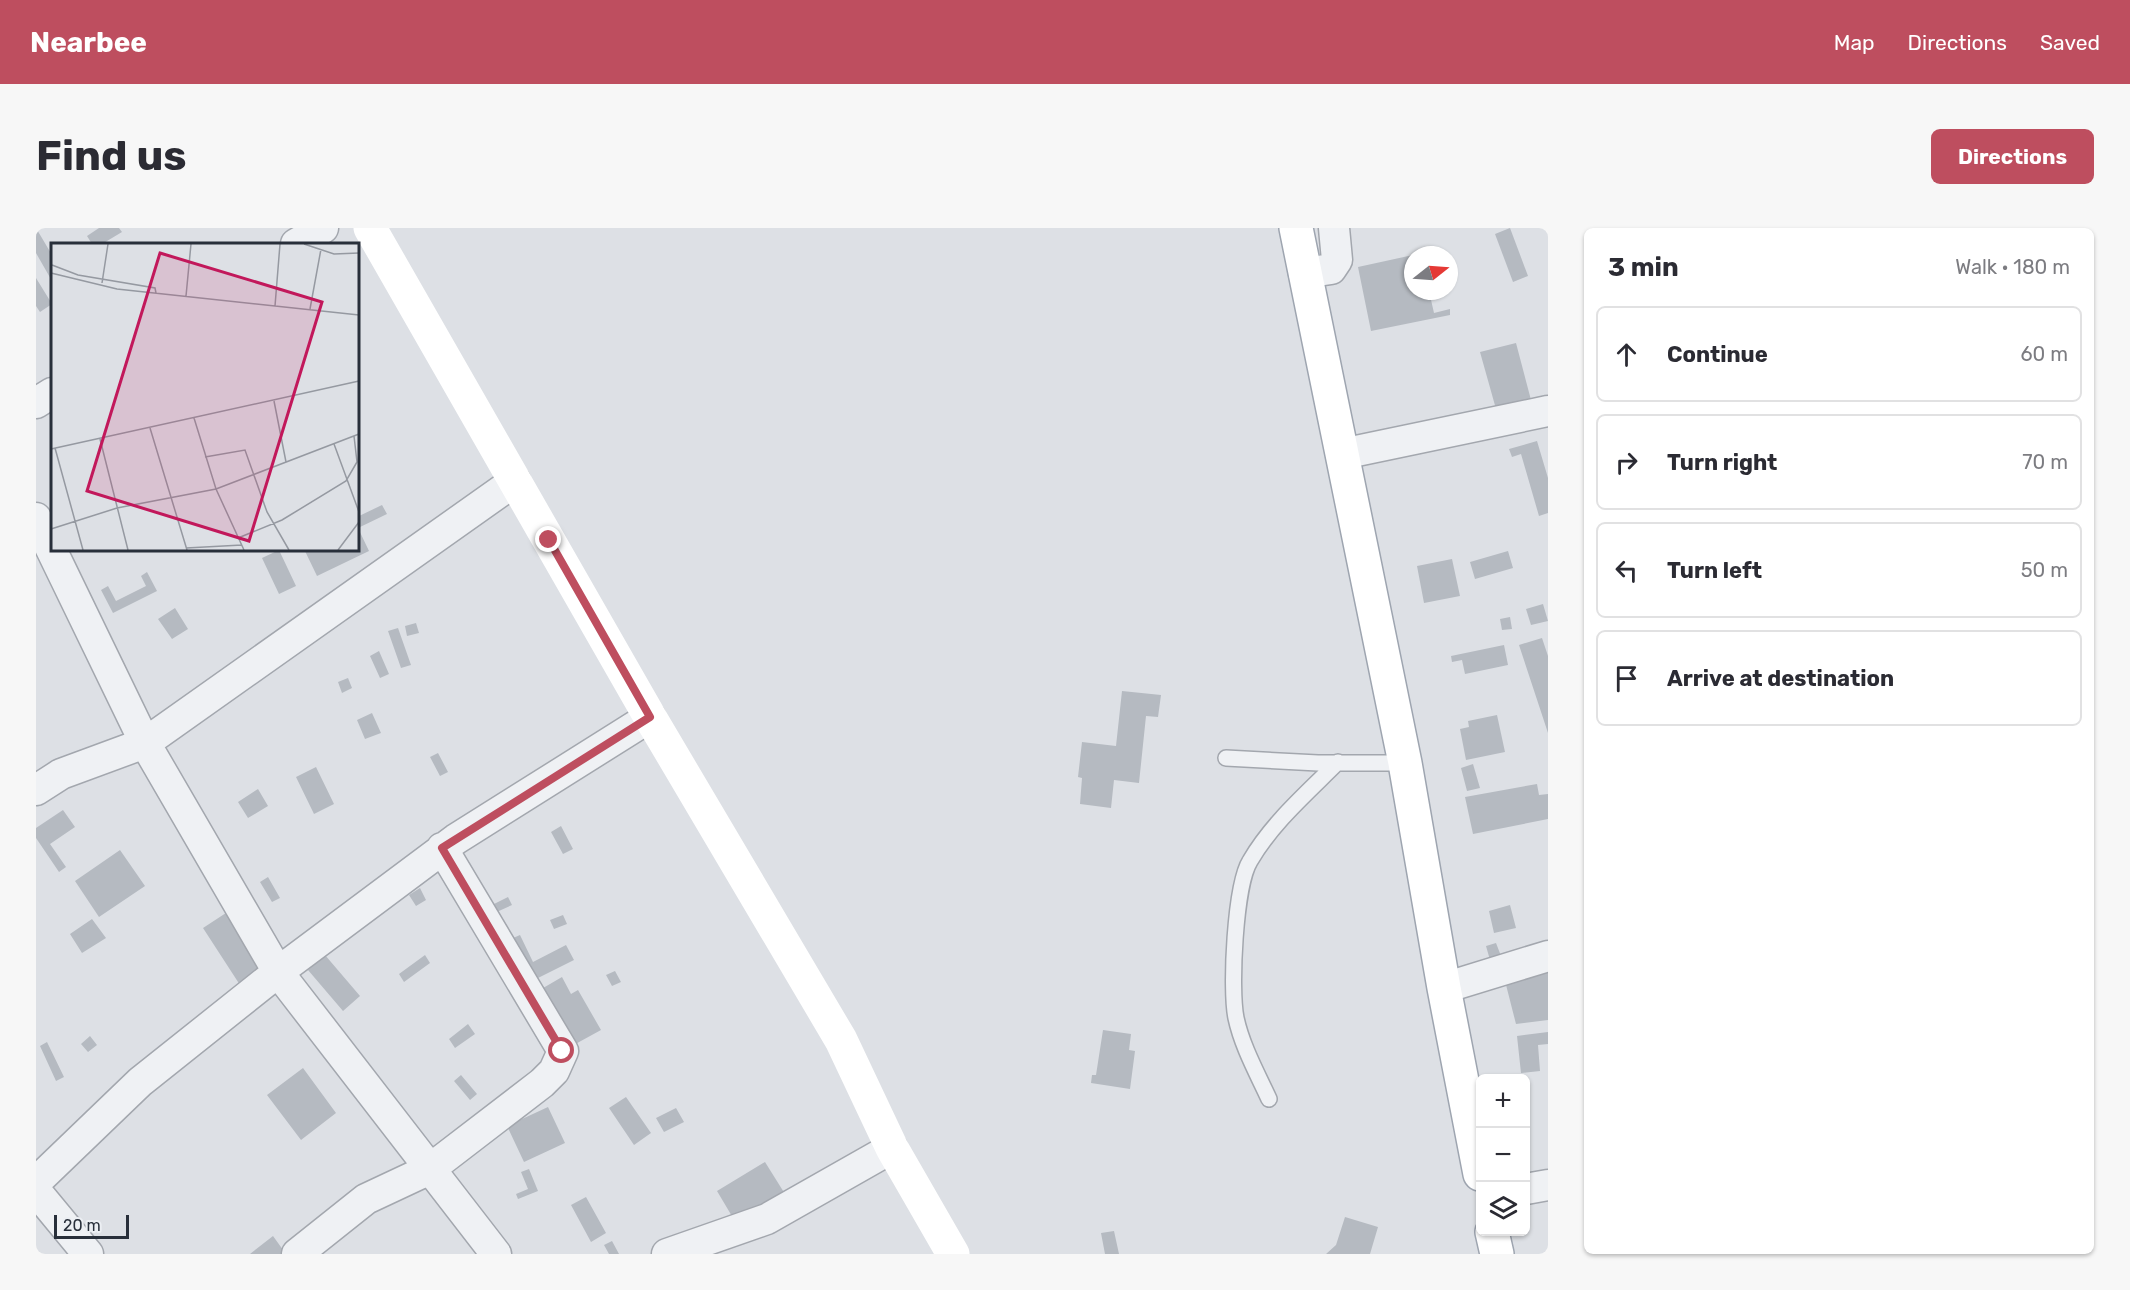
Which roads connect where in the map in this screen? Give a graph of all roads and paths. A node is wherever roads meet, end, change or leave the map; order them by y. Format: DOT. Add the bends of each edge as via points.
graph roads {
  1 [pos="323,228"];
  2 [pos="370,228"];
  3 [pos="1296,228"];
  4 [pos="1334,228"];
  5 [pos="298,243"];
  6 [pos="1304,273"];
  7 [pos="51,394"];
  8 [pos="36,403"];
  9 [pos="1548,411"];
  10 [pos="1342,454"];
  11 [pos="515,481"];
  12 [pos="36,518"];
  13 [pos="51,549"];
  14 [pos="52,550"];
  15 [pos="650,717"];
  16 [pos="145,743"];
  17 [pos="1226,758"];
  18 [pos="1338,762"];
  19 [pos="1405,763"];
  20 [pos="36,790"];
  21 [pos="442,848"];
  22 [pos="1548,956"];
  23 [pos="278,972"];
  24 [pos="1444,987"];
  25 [pos="1269,1099"];
  26 [pos="892,1148"];
  27 [pos="1476,1153"];
  28 [pos="430,1169"];
  29 [pos="36,1182"];
  30 [pos="1548,1185"];
  31 [pos="1530,1188"];
  32 [pos="36,1191"];
  33 [pos="1493,1236"];
  34 [pos="88,1254"];
  35 [pos="297,1254"];
  36 [pos="496,1254"];
  37 [pos="668,1254"];
  38 [pos="953,1254"];
  39 [pos="1497,1254"];
  1 -- 5 [label="street"];
  2 -- 11 [label="street"];
  3 -- 6 [label="street"];
  4 -- 6 [label="street" via="1337,260 1331,269"];
  6 -- 10 [label="street"];
  7 -- 8 [label="street"];
  9 -- 10 [label="street"];
  10 -- 19 [label="street"];
  11 -- 15 [label="street"];
  11 -- 16 [label="street"];
  12 -- 13 [label="street"];
  14 -- 16 [label="street"];
  15 -- 21 [label="street"];
  15 -- 26 [label="street" via="841,1040"];
  16 -- 20 [label="street" via="61,774"];
  16 -- 23 [label="street"];
  17 -- 18 [label="lane"];
  18 -- 19 [label="lane"];
  18 -- 25 [label="lane" via="1287,811 1249,862 1241,884 1234,983 1236,1016"];
  19 -- 24 [label="street"];
  21 -- 23 [label="street"];
  21 -- 28 [label="street" via="562,1051 554,1071 542,1083"];
  22 -- 24 [label="street"];
  23 -- 28 [label="street"];
  23 -- 29 [label="street" via="140,1082"];
  24 -- 27 [label="street"];
  26 -- 37 [label="street" via="767,1219"];
  26 -- 38 [label="street"];
  28 -- 35 [label="street" via="366,1199"];
  28 -- 36 [label="street"];
  30 -- 31 [label="street"];
  32 -- 34 [label="street"];
  33 -- 39 [label="street"];
}
